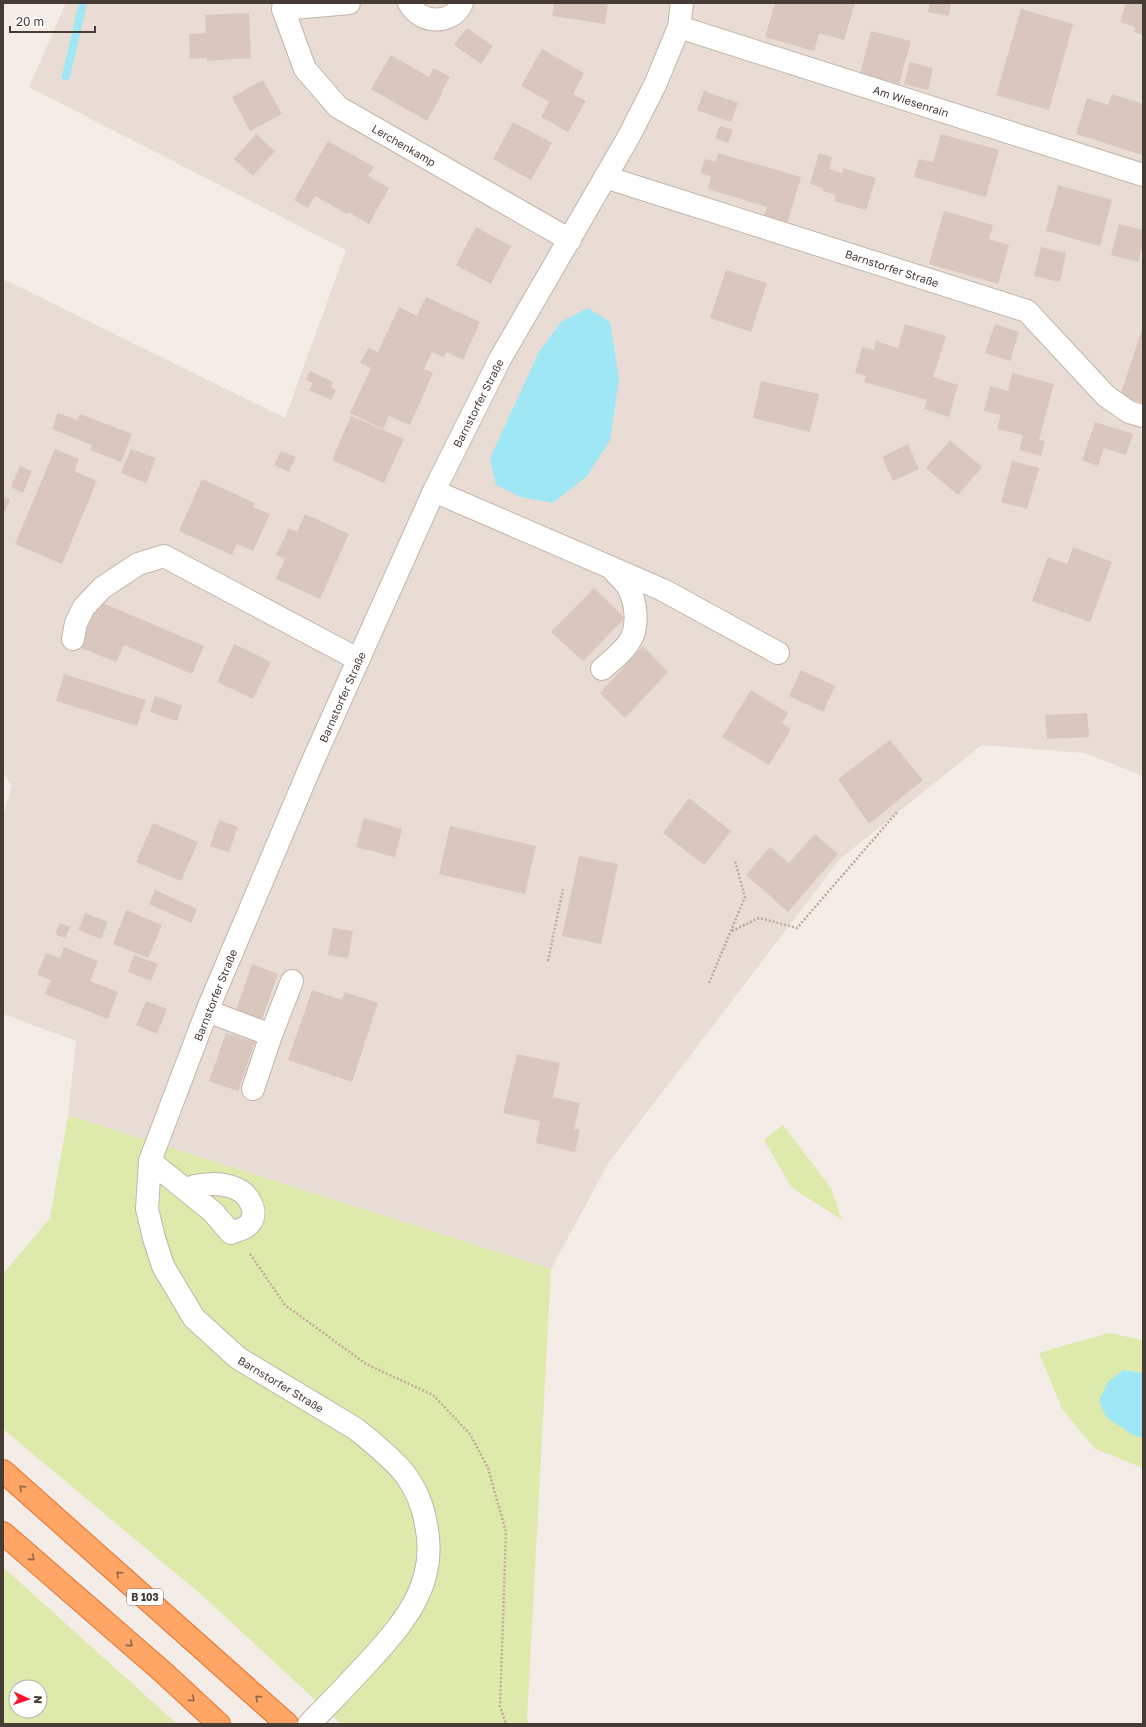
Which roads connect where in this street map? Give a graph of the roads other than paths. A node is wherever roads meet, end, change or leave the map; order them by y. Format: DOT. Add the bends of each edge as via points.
graph roads {
  1 [pos="349,3"];
  2 [pos="409,3"];
  3 [pos="462,3"];
  4 [pos="682,3"];
  5 [pos="283,6"];
  6 [pos="679,27"];
  7 [pos="1143,175"];
  8 [pos="605,176"];
  9 [pos="570,240"];
  10 [pos="1143,416"];
  11 [pos="434,491"];
  12 [pos="610,567"];
  13 [pos="73,639"];
  14 [pos="778,653"];
  15 [pos="359,658"];
  16 [pos="602,669"];
  17 [pos="292,981"];
  18 [pos="207,1011"];
  19 [pos="271,1035"];
  20 [pos="253,1089"];
  21 [pos="150,1161"];
  22 [pos="185,1189"];
  23 [pos="3,1471"];
  24 [pos="3,1532"];
  25 [pos="219,1724"];
  26 [pos="287,1724"];
  27 [pos="310,1724"];
  1 -- 5 [label="street, Lerchenkamp"];
  2 -- 3 [label="street" via="413,10 424,18 437,20 450,17"];
  4 -- 6 [label="street, Barnstorfer Straße"];
  5 -- 9 [label="street, Lerchenkamp" via="305,69 338,107"];
  6 -- 7 [label="street, Am Wiesenrain"];
  6 -- 8 [label="street, Barnstorfer Straße" via="656,86"];
  8 -- 9 [label="street, Barnstorfer Straße"];
  8 -- 10 [label="street, Barnstorfer Straße" via="1027,311 1106,396 1129,412"];
  9 -- 11 [label="street, Barnstorfer Straße" via="500,359"];
  11 -- 12 [label="street"];
  11 -- 15 [label="street, Barnstorfer Straße"];
  12 -- 14 [label="street" via="663,590"];
  12 -- 16 [label="street" via="630,590 635,627 632,638 625,648"];
  13 -- 15 [label="street" via="76,623 84,607 102,588 138,564 164,556"];
  15 -- 18 [label="street, Barnstorfer Straße"];
  17 -- 19 [label="street"];
  18 -- 19 [label="street"];
  18 -- 21 [label="street, Barnstorfer Straße"];
  19 -- 20 [label="street"];
  21 -- 22 [label="street"];
  21 -- 27 [label="street, Barnstorfer Straße" via="147,1209 154,1238 163,1266 194,1318 238,1358 356,1429 389,1457 418,1495 428,1533 429,1556 424,1581 415,1603 399,1628"];
  26 -- 23 [label="highway, B 103, one-way"];
  24 -- 25 [label="highway, one-way"];
}
